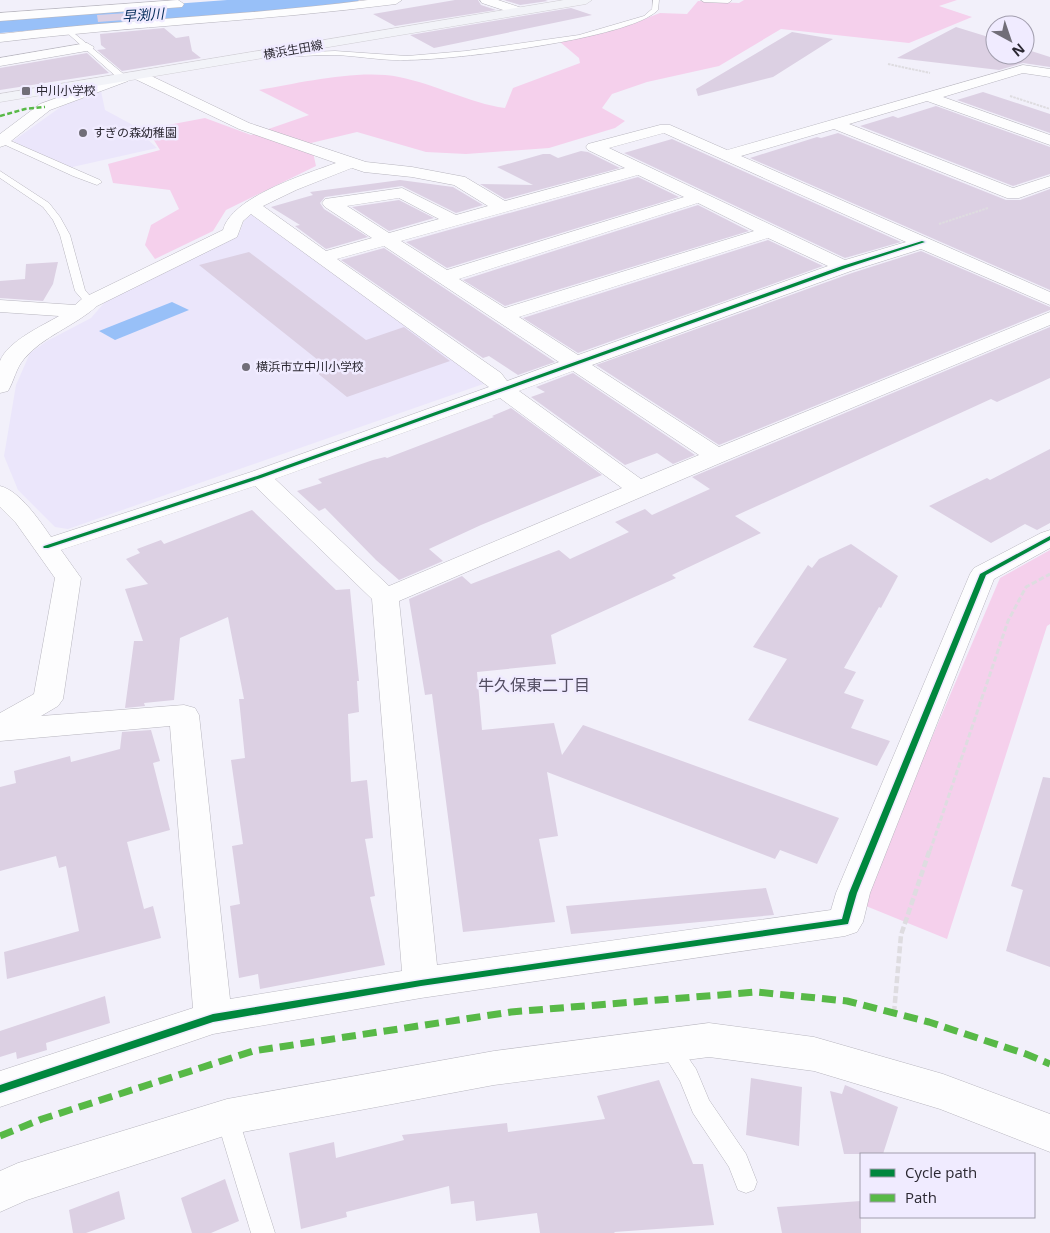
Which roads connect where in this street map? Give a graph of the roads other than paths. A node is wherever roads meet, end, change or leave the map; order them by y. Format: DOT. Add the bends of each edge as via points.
graph roads {
  1 [pos="150,0"];
  2 [pos="396,0"];
  3 [pos="486,0"];
  4 [pos="586,0"];
  5 [pos="656,0"];
  6 [pos="704,0"];
  7 [pos="728,1"];
  8 [pos="191,3"];
  9 [pos="163,4"];
  10 [pos="518,11"];
  11 [pos="0,17"];
  12 [pos="67,30"];
  13 [pos="0,38"];
  14 [pos="87,47"];
  15 [pos="255,56"];
  16 [pos="0,62"];
  17 [pos="1050,73"];
  18 [pos="130,77"];
  19 [pos="929,97"];
  20 [pos="0,98"];
  21 [pos="835,124"];
  22 [pos="1050,140"];
  23 [pos="2,141"];
  24 [pos="727,155"];
  25 [pos="353,163"];
  26 [pos="640,169"];
  27 [pos="0,174"];
  28 [pos="1050,181"];
  29 [pos="97,182"];
  30 [pos="701,198"];
  31 [pos="251,206"];
  32 [pos="502,207"];
  33 [pos="453,220"];
  34 [pos="771,231"];
  35 [pos="386,238"];
  36 [pos="915,238"];
  37 [pos="323,257"];
  38 [pos="844,267"];
  39 [pos="445,277"];
  40 [pos="1050,299"];
  41 [pos="0,306"];
  42 [pos="86,306"];
  43 [pos="502,316"];
  44 [pos="1050,318"];
  45 [pos="575,363"];
  46 [pos="0,386"];
  47 [pos="503,390"];
  48 [pos="717,456"];
  49 [pos="259,477"];
  50 [pos="639,489"];
  51 [pos="0,493"];
  52 [pos="1050,538"];
  53 [pos="46,547"];
  54 [pos="385,597"];
  55 [pos="0,728"];
  56 [pos="421,983"];
  57 [pos="213,1018"];
  58 [pos="668,1045"];
  59 [pos="0,1089"];
  60 [pos="227,1117"];
  61 [pos="1050,1133"];
  62 [pos="746,1182"];
  63 [pos="0,1192"];
  64 [pos="263,1233"];
  1 -- 9 [label="street"];
  2 -- 12 [label="street" via="312,11"];
  3 -- 10 [label="street"];
  4 -- 10 [label="main road, 横浜生田線"];
  5 -- 15 [label="lane" via="654,10 646,17 609,29 579,37 466,53 407,58 335,53"];
  6 -- 7 [label="lane"];
  8 -- 9 [label="street"];
  9 -- 11 [label="street"];
  10 -- 15 [label="main road, 横浜生田線"];
  12 -- 13 [label="street"];
  12 -- 14 [label="lane"];
  14 -- 16 [label="street"];
  14 -- 18 [label="lane"];
  15 -- 18 [label="main road, 横浜生田線"];
  17 -- 19 [label="street" via="1023,70"];
  18 -- 20 [label="main road, 横浜生田線"];
  18 -- 23 [label="street" via="45,107"];
  18 -- 25 [label="street" via="244,126"];
  19 -- 21 [label="street"];
  19 -- 22 [label="street"];
  21 -- 24 [label="street"];
  21 -- 28 [label="street" via="1013,194"];
  23 -- 29 [label="lane"];
  24 -- 26 [label="street" via="665,128 594,147"];
  24 -- 36 [label="street"];
  25 -- 31 [label="street" via="332,169"];
  25 -- 32 [label="street" via="459,181"];
  26 -- 30 [label="street"];
  26 -- 32 [label="street"];
  27 -- 42 [label="lane" via="46,204 57,219 65,235"];
  30 -- 34 [label="street"];
  30 -- 39 [label="street"];
  31 -- 37 [label="street"];
  31 -- 42 [label="street" via="236,218 231,233"];
  32 -- 33 [label="street"];
  33 -- 35 [label="street"];
  33 -- 35 [label="street" via="402,193 331,203"];
  34 -- 38 [label="street"];
  34 -- 43 [label="street"];
  35 -- 37 [label="street"];
  35 -- 39 [label="street"];
  36 -- 38 [label="street"];
  36 -- 40 [label="street"];
  37 -- 47 [label="street" via="493,378"];
  38 -- 45 [label="street"];
  39 -- 43 [label="street"];
  41 -- 42 [label="street"];
  42 -- 46 [label="street" via="33,340 13,358"];
  43 -- 45 [label="street"];
  44 -- 48 [label="street"];
  45 -- 47 [label="street"];
  45 -- 48 [label="street"];
  47 -- 49 [label="street"];
  47 -- 50 [label="street"];
  48 -- 50 [label="street"];
  49 -- 53 [label="street"];
  49 -- 54 [label="street"];
  50 -- 54 [label="street"];
  51 -- 53 [label="street" via="25,518"];
  52 -- 56 [label="street" via="983,574 845,922"];
  53 -- 55 [label="street" via="68,578 48,699"];
  54 -- 56 [label="street"];
  55 -- 57 [label="street" via="184,715"];
  56 -- 57 [label="street"];
  57 -- 59 [label="street"];
  58 -- 60 [label="street" via="494,1068"];
  58 -- 61 [label="street" via="709,1040 814,1054 943,1092"];
  58 -- 62 [label="lane" via="688,1076 701,1106 738,1161"];
  60 -- 63 [label="street" via="18,1183"];
  60 -- 64 [label="lane"];
}
